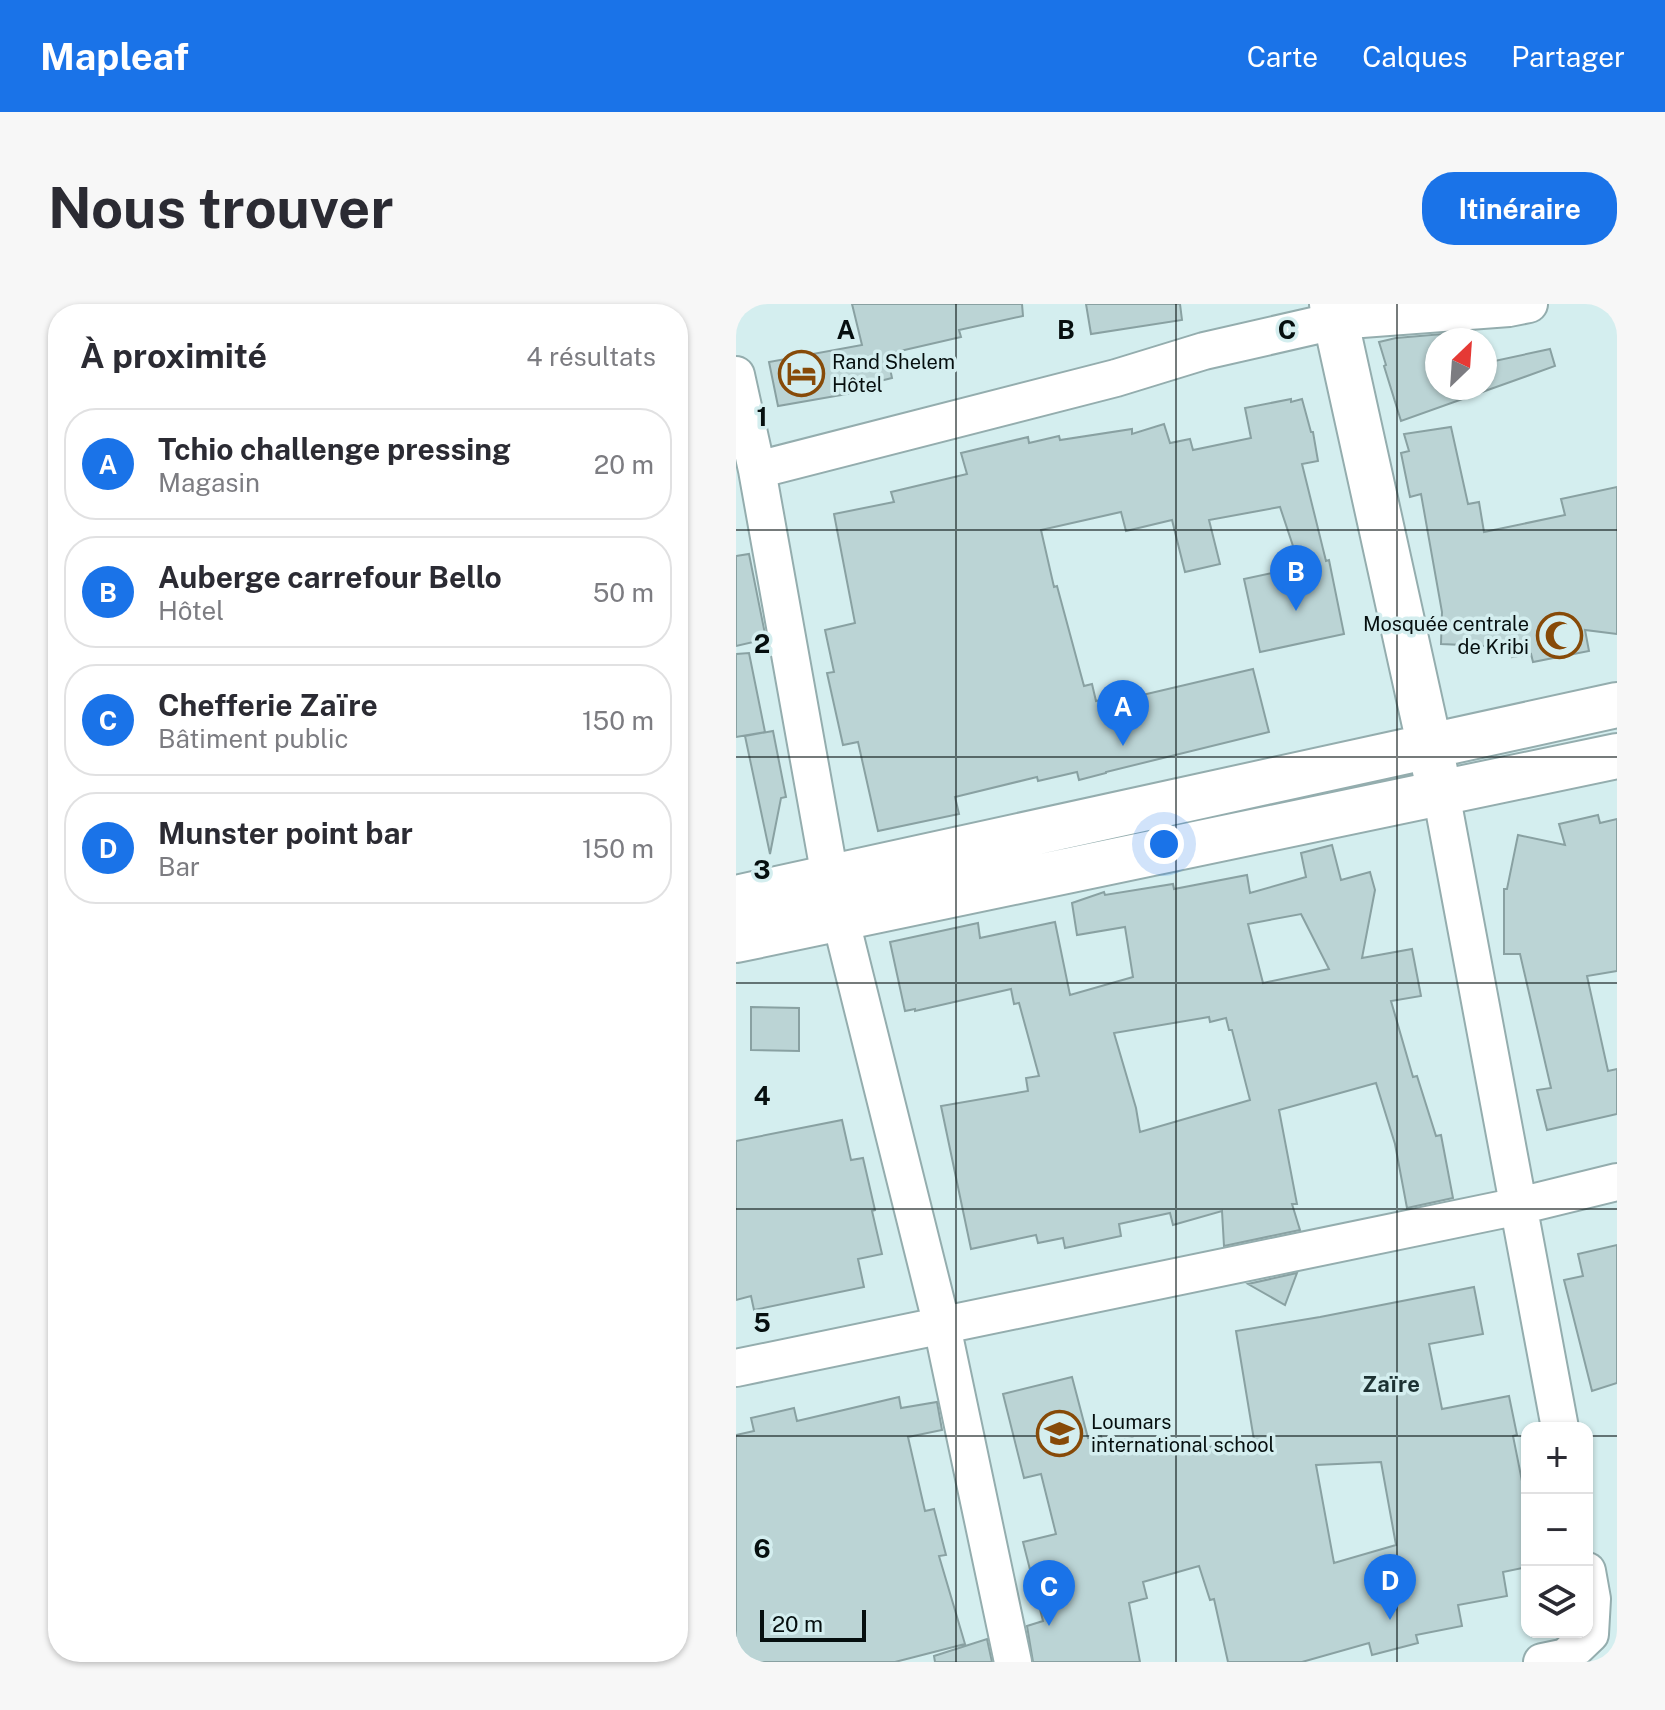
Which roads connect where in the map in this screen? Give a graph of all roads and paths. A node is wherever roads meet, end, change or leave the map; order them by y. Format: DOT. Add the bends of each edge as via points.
graph roads {
  1 [pos="1529,304"];
  2 [pos="1334,313"];
  3 [pos="736,375"];
  4 [pos="757,470"];
  5 [pos="1617,705"];
  6 [pos="1428,747"];
  7 [pos="1617,756"];
  8 [pos="1441,793"];
  9 [pos="830,877"];
  10 [pos="736,898"];
  11 [pos="841,919"];
  12 [pos="736,940"];
  13 [pos="1617,1182"];
  14 [pos="1519,1206"];
  15 [pos="942,1326"];
  16 [pos="736,1368"];
  17 [pos="1559,1422"];
  18 [pos="1586,1638"];
  19 [pos="1013,1662"];
  20 [pos="1542,1662"];
  1 -- 2 [label="street"];
  2 -- 4 [label="street" via="1116,378"];
  2 -- 6 [label="main road"];
  3 -- 4 [label="street"];
  4 -- 9 [label="street"];
  5 -- 6 [label="main road"];
  6 -- 8 [label="main road"];
  6 -- 9 [label="main road"];
  7 -- 8 [label="main road"];
  8 -- 11 [label="main road"];
  8 -- 14 [label="street"];
  9 -- 10 [label="main road"];
  9 -- 11 [label="street"];
  11 -- 12 [label="main road"];
  11 -- 15 [label="street"];
  13 -- 14 [label="street"];
  14 -- 15 [label="street"];
  14 -- 17 [label="street"];
  15 -- 16 [label="street"];
  15 -- 19 [label="street"];
  18 -- 20 [label="street" via="1566,1657"];
}
